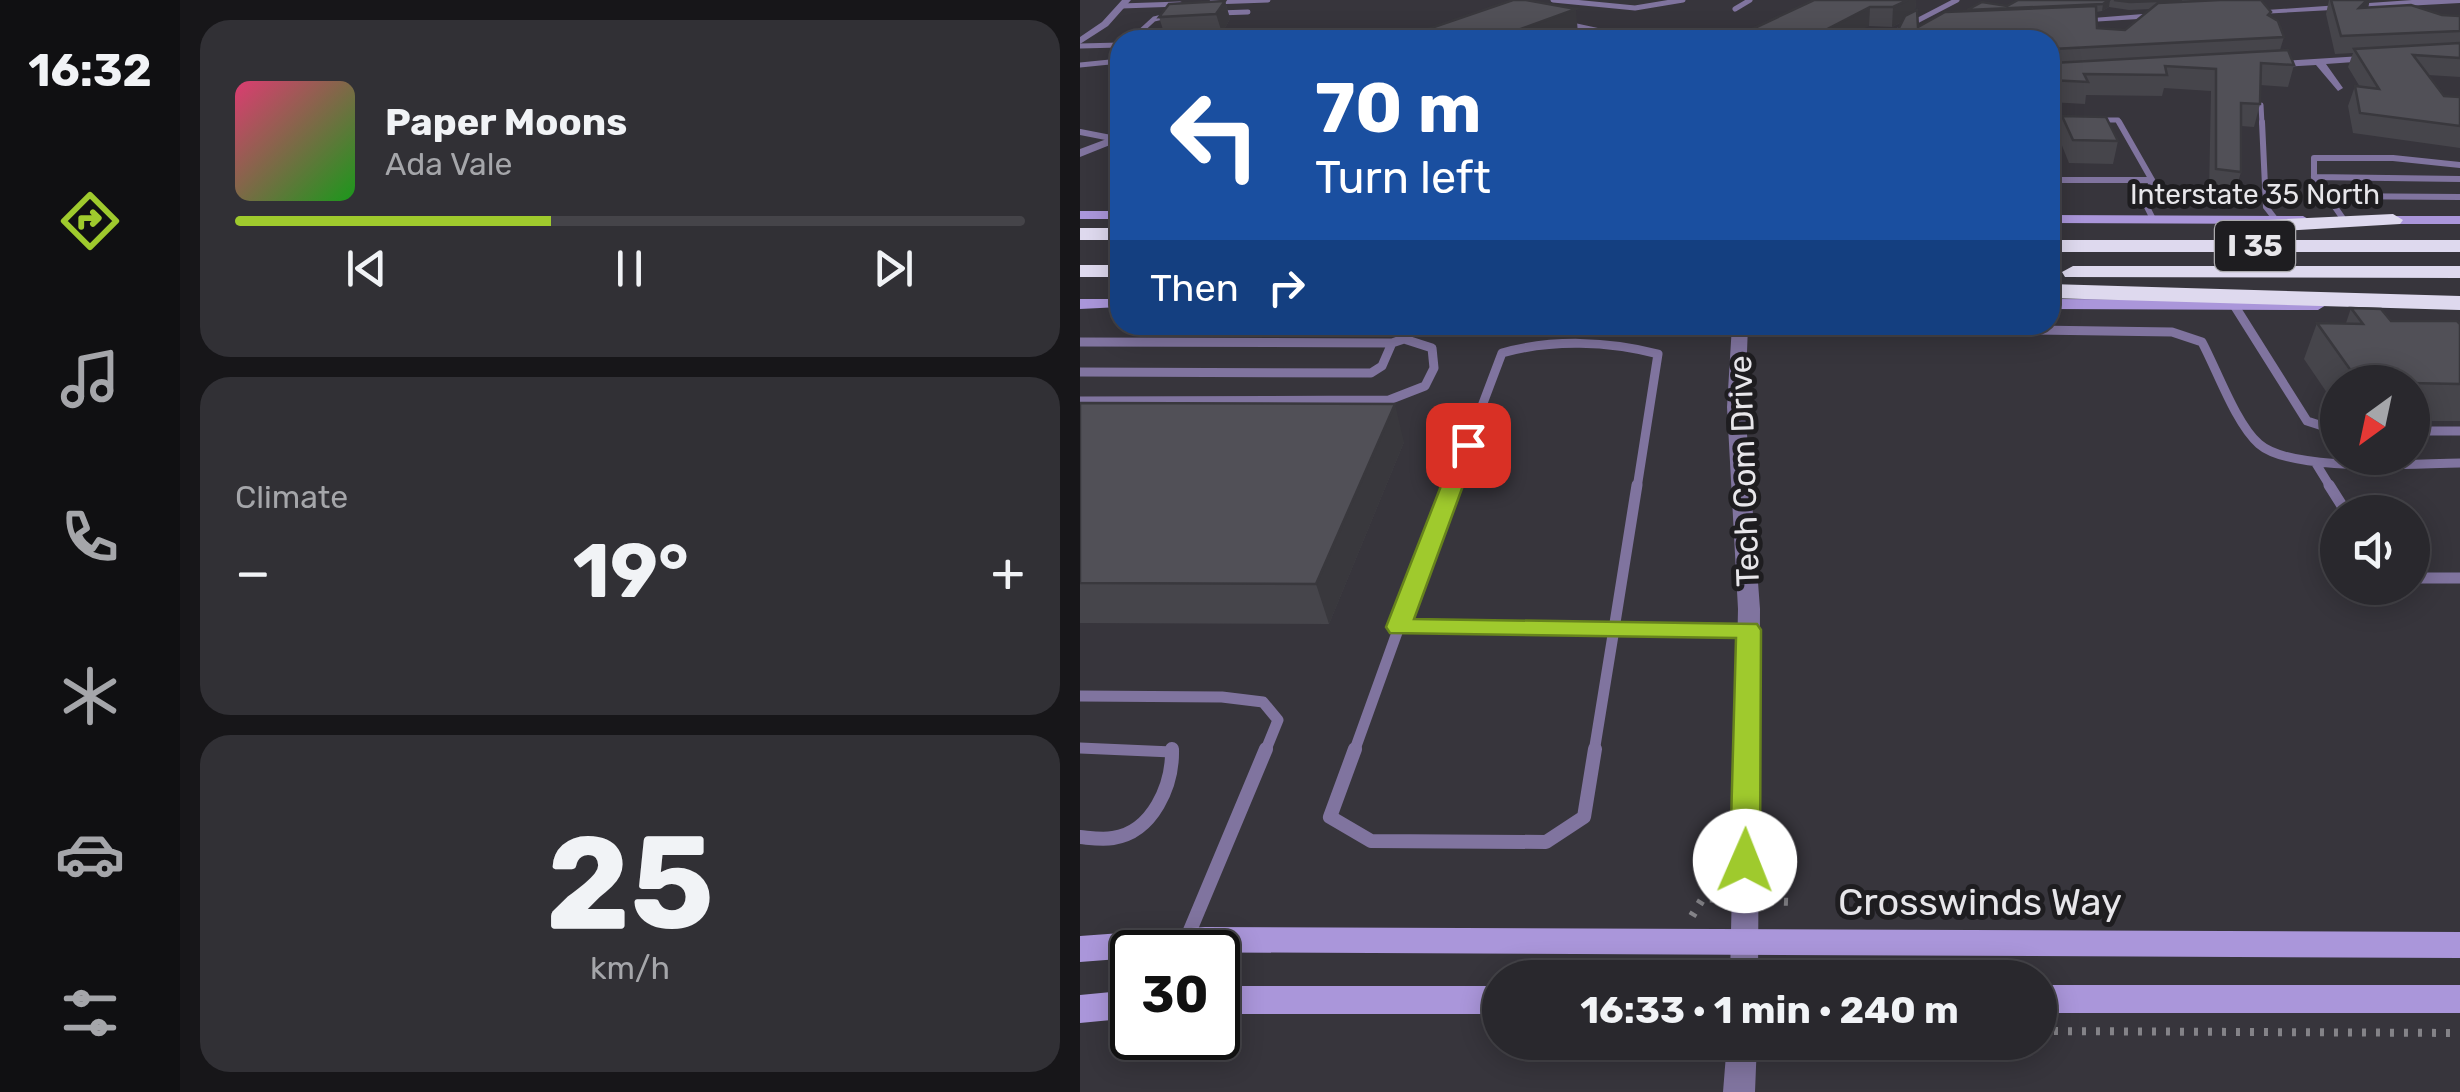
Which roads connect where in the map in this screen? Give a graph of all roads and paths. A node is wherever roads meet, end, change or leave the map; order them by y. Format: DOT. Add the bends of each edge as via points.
graph roads {
  1 [pos="1268,0"];
  2 [pos="1553,0"];
  3 [pos="1683,0"];
  4 [pos="1750,0"];
  5 [pos="1957,0"];
  6 [pos="2460,0"];
  7 [pos="1580,2"];
  8 [pos="2398,2"];
  9 [pos="1124,3"];
  10 [pos="1735,9"];
  11 [pos="1248,12"];
  12 [pos="2230,12"];
  13 [pos="1179,14"];
  14 [pos="1214,14"];
  15 [pos="2174,15"];
  16 [pos="2060,20"];
  17 [pos="1561,23"];
  18 [pos="1902,29"];
  19 [pos="1142,30"];
  20 [pos="1595,30"];
  21 [pos="1080,43"];
  22 [pos="1110,44"];
  23 [pos="2390,58"];
  24 [pos="1110,62"];
  25 [pos="2319,62"];
  26 [pos="1080,65"];
  27 [pos="2246,66"];
  28 [pos="2338,88"];
  29 [pos="2261,106"];
  30 [pos="2060,120"];
  31 [pos="1080,132"];
  32 [pos="1110,137"];
  33 [pos="1110,141"];
  34 [pos="1080,153"];
  35 [pos="2460,165"];
  36 [pos="2314,177"];
  37 [pos="2460,179"];
  38 [pos="2060,180"];
  39 [pos="2152,180"];
  40 [pos="2324,196"];
  41 [pos="2460,197"];
  42 [pos="1080,215"];
  43 [pos="1110,215"];
  44 [pos="2060,218"];
  45 [pos="2153,219"];
  46 [pos="2276,220"];
  47 [pos="2344,220"];
  48 [pos="2393,220"];
  49 [pos="2460,220"];
  50 [pos="2060,233"];
  51 [pos="1080,234"];
  52 [pos="1110,234"];
  53 [pos="1080,244"];
  54 [pos="1110,244"];
  55 [pos="2060,246"];
  56 [pos="2460,246"];
  57 [pos="1080,271"];
  58 [pos="1110,271"];
  59 [pos="2060,272"];
  60 [pos="2460,272"];
  61 [pos="1080,282"];
  62 [pos="1110,282"];
  63 [pos="2060,291"];
  64 [pos="1080,304"];
  65 [pos="1110,304"];
  66 [pos="2060,304"];
  67 [pos="2234,305"];
  68 [pos="2460,305"];
  69 [pos="2060,330"];
  70 [pos="1407,335"];
  71 [pos="1740,335"];
  72 [pos="1404,339"];
  73 [pos="1080,342"];
  74 [pos="1392,344"];
  75 [pos="1080,372"];
  76 [pos="1080,400"];
  77 [pos="2320,425"];
  78 [pos="2430,431"];
  79 [pos="2460,431"];
  80 [pos="2315,462"];
  81 [pos="2460,463"];
  82 [pos="2335,495"];
  83 [pos="2430,578"];
  84 [pos="2460,578"];
  85 [pos="1399,627"];
  86 [pos="1616,629"];
  87 [pos="1749,630"];
  88 [pos="1080,696"];
  89 [pos="1080,748"];
  90 [pos="1080,837"];
  91 [pos="1190,930"];
  92 [pos="1744,942"];
  93 [pos="2460,945"];
  94 [pos="1240,946"];
  95 [pos="1110,948"];
  96 [pos="1080,949"];
  97 [pos="1744,960"];
  98 [pos="2057,999"];
  99 [pos="1240,1000"];
  100 [pos="1482,1000"];
  101 [pos="2460,1000"];
  102 [pos="1110,1006"];
  103 [pos="1080,1009"];
  104 [pos="2057,1030"];
  105 [pos="2460,1033"];
  106 [pos="1741,1060"];
  107 [pos="1738,1092"];
  1 -- 9 [label="lane"];
  2 -- 7 [label="lane"];
  3 -- 7 [label="lane" via="1633,8"];
  4 -- 10 [label="lane"];
  5 -- 18 [label="lane"];
  6 -- 8 [label="street"];
  8 -- 12 [label="street"];
  9 -- 21 [label="street"];
  11 -- 14 [label="lane"];
  13 -- 19 [label="lane" via="1154,19"];
  15 -- 16 [label="street"];
  17 -- 20 [label="lane"];
  21 -- 22 [label="lane"];
  23 -- 25 [label="street"];
  24 -- 26 [label="lane"];
  25 -- 27 [label="street"];
  25 -- 28 [label="street"];
  29 -- 46 [label="lane" via="2266,208"];
  30 -- 39 [label="lane" via="2118,120"];
  31 -- 32 [label="lane"];
  33 -- 34 [label="street"];
  35 -- 36 [label="lane" via="2314,158"];
  36 -- 37 [label="lane"];
  36 -- 40 [label="lane"];
  38 -- 39 [label="lane"];
  39 -- 45 [label="lane" via="2146,204"];
  40 -- 41 [label="lane"];
  40 -- 47 [label="lane"];
  42 -- 43 [label="main road"];
  44 -- 45 [label="main road, Interstate 35 North"];
  45 -- 46 [label="main road, Interstate 35 North"];
  46 -- 47 [label="main road, Interstate 35 North"];
  47 -- 48 [label="main road, Interstate 35 North"];
  48 -- 49 [label="main road, Interstate 35 North"];
  48 -- 50 [label="highway"];
  51 -- 52 [label="highway"];
  53 -- 54 [label="highway"];
  55 -- 56 [label="highway, I 35"];
  57 -- 58 [label="highway"];
  59 -- 60 [label="highway, I 35"];
  61 -- 62 [label="highway"];
  63 -- 68 [label="highway"];
  64 -- 65 [label="main road"];
  66 -- 67 [label="main road"];
  67 -- 68 [label="main road"];
  67 -- 77 [label="lane" via="2307,420"];
  69 -- 80 [label="lane" via="2172,332 2202,342 2260,446"];
  70 -- 72 [label="lane"];
  71 -- 87 [label="street, Tech Com Drive" via="1736,407"];
  72 -- 74 [label="lane"];
  72 -- 76 [label="lane" via="1432,348 1434,368 1425,386 1389,400"];
  73 -- 74 [label="lane"];
  74 -- 75 [label="lane" via="1372,373"];
  78 -- 79 [label="lane"];
  80 -- 81 [label="lane"];
  80 -- 82 [label="lane"];
  83 -- 84 [label="lane"];
  85 -- 86 [label="lane"];
  85 -- 86 [label="lane" via="1330,818 1371,841 1546,842 1584,818"];
  85 -- 86 [label="lane" via="1502,353 1520,346 1635,347 1658,354"];
  86 -- 87 [label="lane"];
  87 -- 92 [label="street, Tech Com Drive"];
  88 -- 91 [label="lane" via="1222,697 1263,702 1278,720"];
  89 -- 90 [label="lane" via="1172,748 1174,771 1152,815 1119,838"];
  92 -- 93 [label="main road, Crosswinds Way"];
  92 -- 94 [label="main road, Crosswinds Way"];
  92 -- 97 [label="street, Tech Com Drive"];
  95 -- 96 [label="main road, Crosswinds Way"];
  98 -- 101 [label="main road"];
  99 -- 100 [label="main road"];
  102 -- 103 [label="main road"];
  104 -- 105 [label="path"];
  106 -- 107 [label="street"];
}
